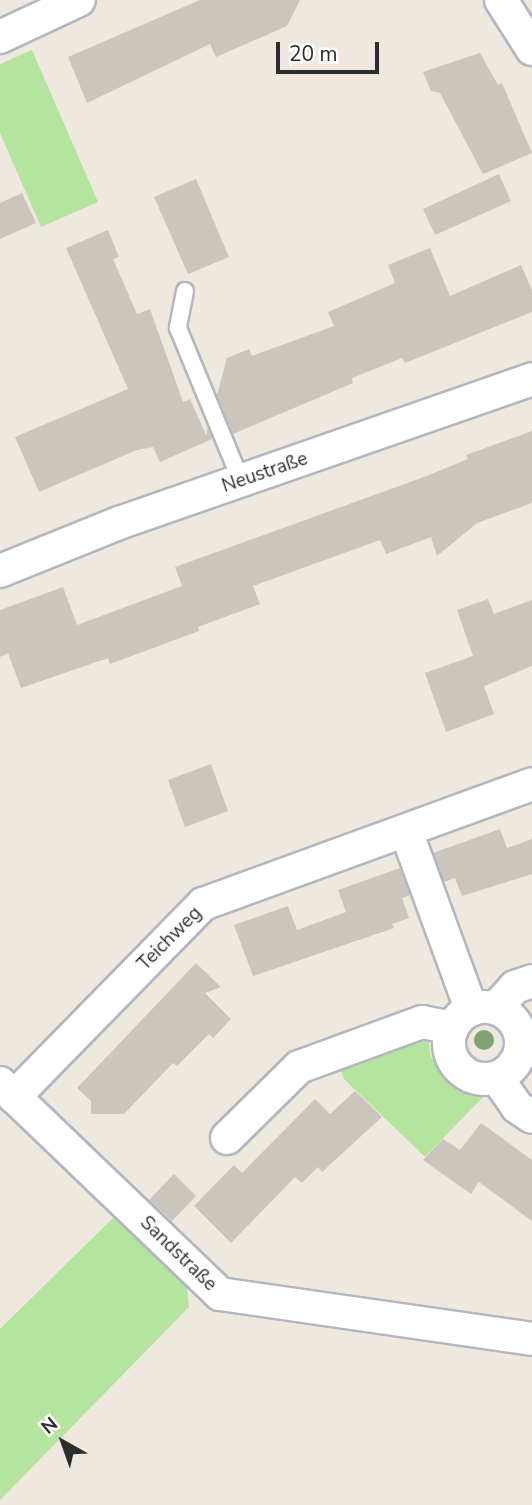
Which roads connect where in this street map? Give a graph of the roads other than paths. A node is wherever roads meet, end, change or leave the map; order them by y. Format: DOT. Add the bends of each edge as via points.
graph roads {
  1 [pos="79,0"];
  2 [pos="500,0"];
  3 [pos="0,37"];
  4 [pos="532,49"];
  5 [pos="185,291"];
  6 [pos="532,379"];
  7 [pos="242,481"];
  8 [pos="0,571"];
  9 [pos="532,784"];
  10 [pos="406,831"];
  11 [pos="532,981"];
  12 [pos="473,1015"];
  13 [pos="497,1078"];
  14 [pos="7,1090"];
  15 [pos="532,1117"];
  16 [pos="227,1138"];
  17 [pos="532,1339"];
  1 -- 3 [label="street"];
  2 -- 4 [label="street"];
  5 -- 7 [label="lane" via="178,328"];
  6 -- 7 [label="street, Neustraße"];
  7 -- 8 [label="street, Neustraße"];
  9 -- 10 [label="street, Teichweg"];
  10 -- 12 [label="street"];
  10 -- 14 [label="street, Teichweg" via="203,904"];
  11 -- 12 [label="street" via="514,987"];
  12 -- 13 [label="street" via="449,1048 458,1068 476,1078"];
  12 -- 13 [label="street" via="514,1021 522,1042 515,1064"];
  12 -- 16 [label="street" via="422,1021 299,1067"];
  13 -- 15 [label="street" via="517,1107"];
  14 -- 17 [label="street, Sandstraße" via="220,1294"];
}
